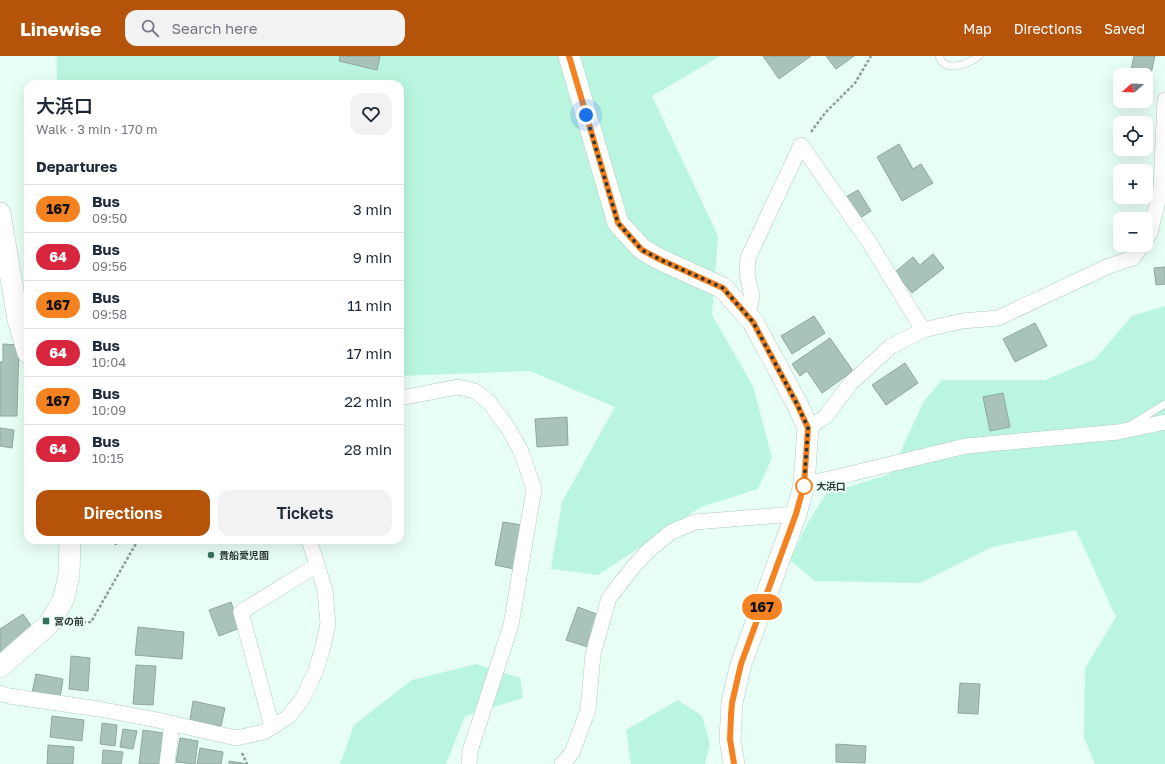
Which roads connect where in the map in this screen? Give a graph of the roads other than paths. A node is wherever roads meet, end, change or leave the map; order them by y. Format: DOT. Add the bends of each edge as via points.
graph roads {
  1 [pos="569,56"];
  2 [pos="939,56"];
  3 [pos="980,56"];
  4 [pos="1165,100"];
  5 [pos="0,214"];
  6 [pos="1153,221"];
  7 [pos="1137,252"];
  8 [pos="748,316"];
  9 [pos="923,330"];
  10 [pos="24,339"];
  11 [pos="404,397"];
  12 [pos="1165,404"];
  13 [pos="1165,422"];
  14 [pos="808,428"];
  15 [pos="1118,432"];
  16 [pos="804,485"];
  17 [pos="796,514"];
  18 [pos="70,544"];
  19 [pos="310,544"];
  20 [pos="317,565"];
  21 [pos="0,667"];
  22 [pos="0,693"];
  23 [pos="172,723"];
  24 [pos="272,727"];
  25 [pos="167,764"];
  26 [pos="470,764"];
  27 [pos="562,764"];
  28 [pos="734,764"];
  1 -- 8 [label="main road" via="618,223 642,250 723,288"];
  2 -- 3 [label="lane" via="941,62 947,66 960,66"];
  4 -- 6 [label="street" via="1162,188"];
  5 -- 10 [label="main road" via="18,320"];
  7 -- 9 [label="street" via="1133,258 1110,266 998,318 962,321"];
  8 -- 9 [label="street" via="752,297 747,274 748,258 801,145 869,242"];
  8 -- 14 [label="main road"];
  9 -- 14 [label="street" via="890,347 851,383 825,417"];
  11 -- 26 [label="street" via="458,387 475,391 489,402 508,428 521,451 534,489 511,625 470,751"];
  12 -- 15 [label="lane"];
  13 -- 15 [label="street"];
  14 -- 16 [label="main road"];
  15 -- 16 [label="street" via="966,446"];
  16 -- 17 [label="main road"];
  17 -- 27 [label="street" via="695,522 671,532 648,551 609,598 593,654 588,710 572,752"];
  17 -- 28 [label="main road" via="741,664 732,710 730,739"];
  18 -- 21 [label="main road" via="69,574 64,598 48,625"];
  19 -- 20 [label="street"];
  20 -- 24 [label="street" via="325,590 328,624 323,646 316,670 303,698 288,717"];
  20 -- 24 [label="street" via="241,612"];
  22 -- 23 [label="street"];
  23 -- 24 [label="street" via="236,738 264,732"];
  23 -- 25 [label="street"];
}
